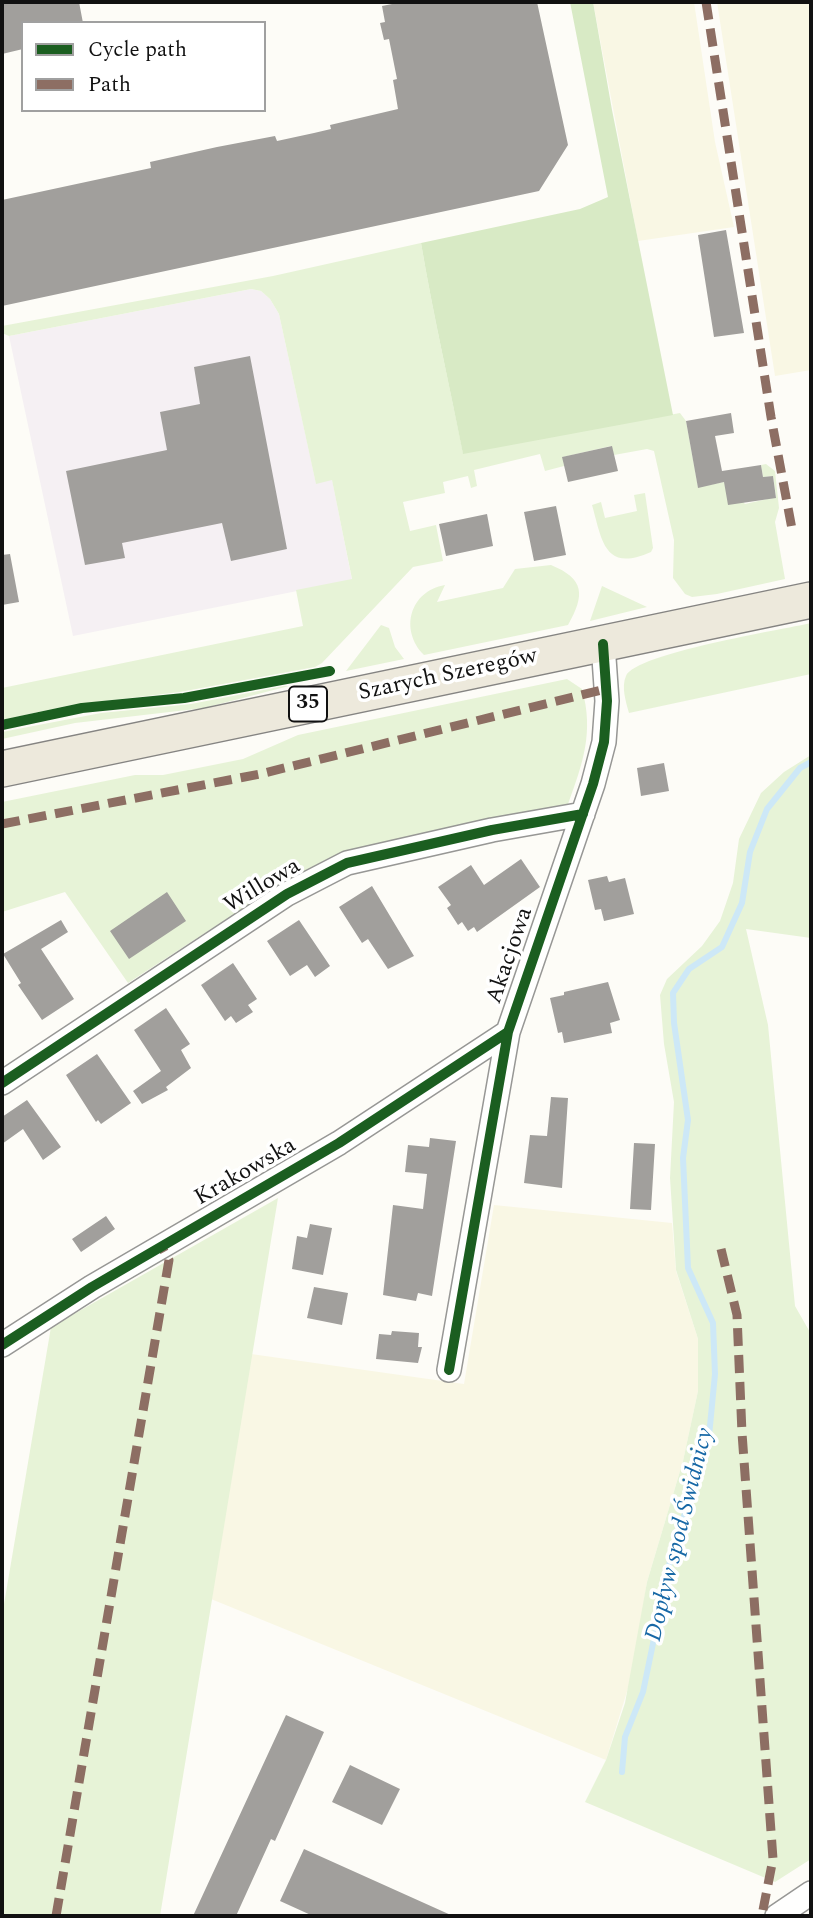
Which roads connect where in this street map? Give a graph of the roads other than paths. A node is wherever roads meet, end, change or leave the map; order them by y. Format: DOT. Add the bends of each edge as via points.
graph roads {
  1 [pos="811,600"];
  2 [pos="603,644"];
  3 [pos="2,769"];
  4 [pos="583,814"];
  5 [pos="508,1032"];
  6 [pos="2,1083"];
  7 [pos="2,1345"];
  8 [pos="449,1370"];
  9 [pos="811,1893"];
  10 [pos="778,1916"];
  1 -- 2 [label="main road, Szarych Szeregów / 35"];
  2 -- 3 [label="main road, Szarych Szeregów / 35"];
  2 -- 4 [label="street, Akacjowa" via="604,742"];
  4 -- 5 [label="street, Akacjowa"];
  4 -- 6 [label="street, Willowa" via="347,863 287,894"];
  5 -- 7 [label="street, Krakowska" via="339,1143"];
  5 -- 8 [label="street, Akacjowa"];
  9 -- 10 [label="street"];
}
